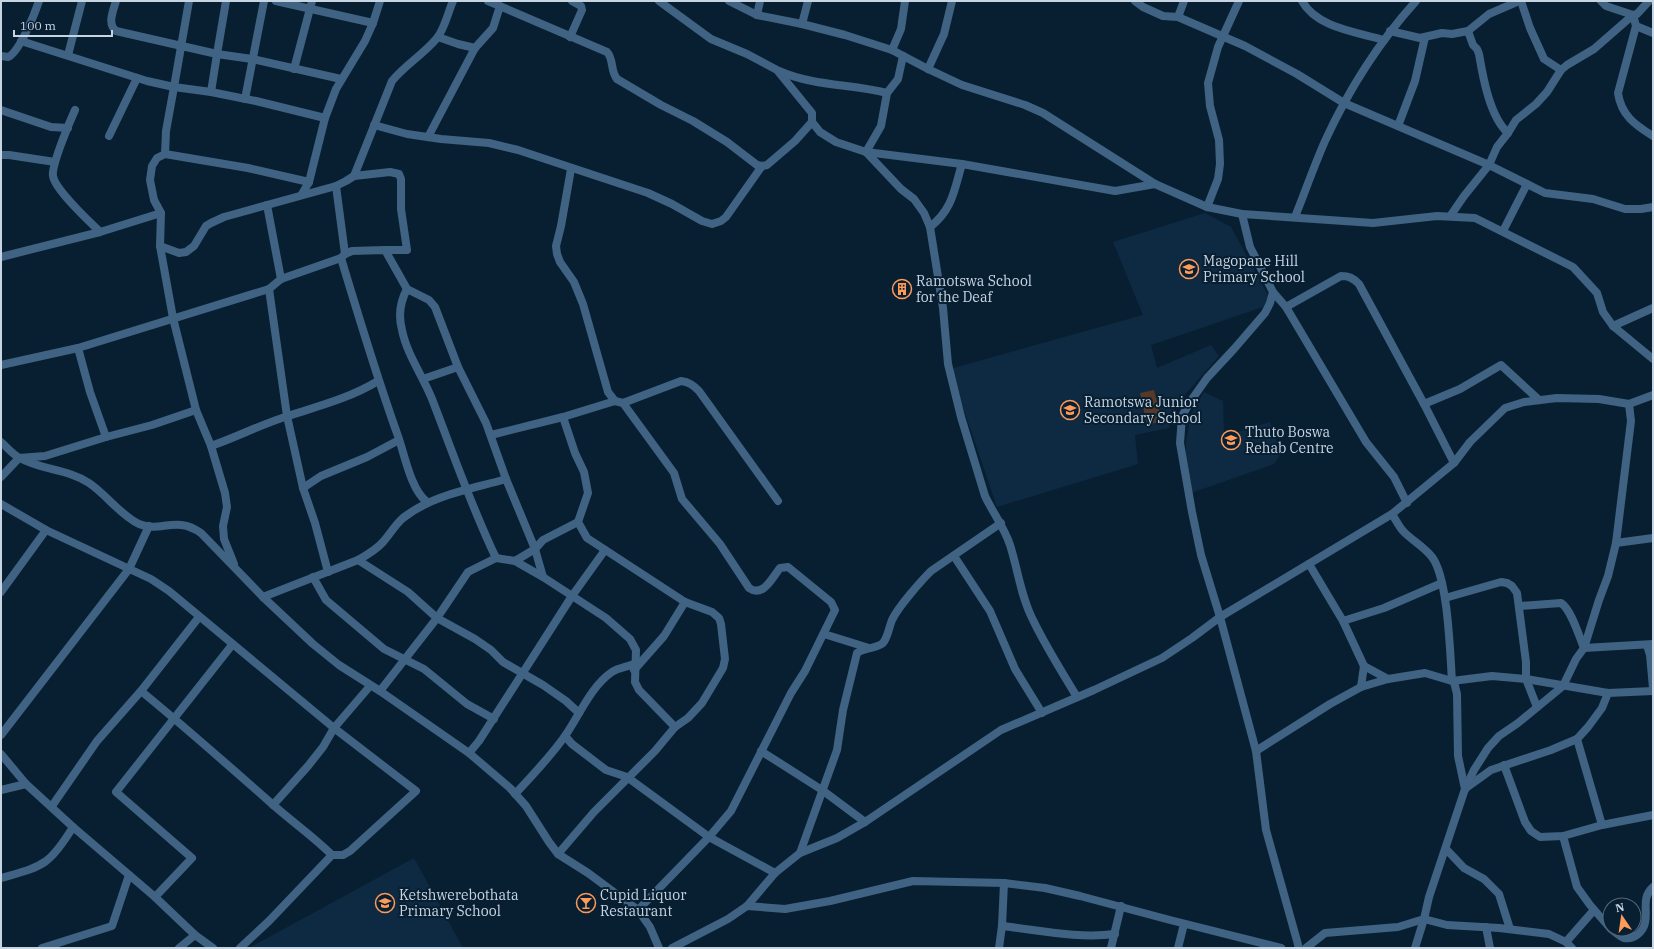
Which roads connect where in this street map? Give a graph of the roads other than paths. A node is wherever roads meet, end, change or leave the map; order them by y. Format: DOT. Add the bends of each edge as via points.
graph roads {
  1 [pos="39,1"];
  2 [pos="82,1"];
  3 [pos="116,1"];
  4 [pos="189,1"];
  5 [pos="226,1"];
  6 [pos="264,1"];
  7 [pos="276,1"];
  8 [pos="380,1"];
  9 [pos="453,1"];
  10 [pos="488,1"];
  11 [pos="572,1"];
  12 [pos="659,1"];
  13 [pos="729,1"];
  14 [pos="760,1"];
  15 [pos="808,1"];
  16 [pos="905,1"];
  17 [pos="952,1"];
  18 [pos="1135,1"];
  19 [pos="1184,1"];
  20 [pos="1238,1"];
  21 [pos="1302,1"];
  22 [pos="1416,1"];
  23 [pos="1520,1"];
  24 [pos="1601,1"];
  25 [pos="1649,1"];
  26 [pos="311,4"];
  27 [pos="500,6"];
  28 [pos="757,15"];
  29 [pos="1633,15"];
  30 [pos="1178,17"];
  31 [pos="373,23"];
  32 [pos="802,24"];
  33 [pos="1636,26"];
  34 [pos="1390,31"];
  35 [pos="1468,31"];
  36 [pos="1653,33"];
  37 [pos="1223,35"];
  38 [pos="438,37"];
  39 [pos="570,37"];
  40 [pos="1425,37"];
  41 [pos="1384,40"];
  42 [pos="21,41"];
  43 [pos="180,47"];
  44 [pos="475,48"];
  45 [pos="892,50"];
  46 [pos="217,54"];
  47 [pos="68,55"];
  48 [pos="1,56"];
  49 [pos="903,56"];
  50 [pos="252,59"];
  51 [pos="294,69"];
  52 [pos="928,69"];
  53 [pos="777,70"];
  54 [pos="1561,70"];
  55 [pos="137,78"];
  56 [pos="341,79"];
  57 [pos="174,87"];
  58 [pos="211,92"];
  59 [pos="887,93"];
  60 [pos="245,99"];
  61 [pos="1344,103"];
  62 [pos="1,110"];
  63 [pos="75,110"];
  64 [pos="325,118"];
  65 [pos="812,122"];
  66 [pos="374,125"];
  67 [pos="1398,126"];
  68 [pos="68,128"];
  69 [pos="1508,133"];
  70 [pos="110,136"];
  71 [pos="1653,136"];
  72 [pos="428,137"];
  73 [pos="866,152"];
  74 [pos="165,154"];
  75 [pos="1,156"];
  76 [pos="55,162"];
  77 [pos="962,164"];
  78 [pos="1489,165"];
  79 [pos="762,166"];
  80 [pos="571,169"];
  81 [pos="354,176"];
  82 [pos="309,182"];
  83 [pos="1156,184"];
  84 [pos="1527,184"];
  85 [pos="336,186"];
  86 [pos="302,194"];
  87 [pos="267,205"];
  88 [pos="1207,207"];
  89 [pos="1653,207"];
  90 [pos="161,213"];
  91 [pos="1242,214"];
  92 [pos="1451,215"];
  93 [pos="1295,217"];
  94 [pos="930,227"];
  95 [pos="1503,231"];
  96 [pos="100,232"];
  97 [pos="160,246"];
  98 [pos="385,250"];
  99 [pos="343,256"];
  100 [pos="1,257"];
  101 [pos="281,279"];
  102 [pos="269,289"];
  103 [pos="407,289"];
  104 [pos="1273,292"];
  105 [pos="1286,307"];
  106 [pos="1653,308"];
  107 [pos="173,318"];
  108 [pos="1613,326"];
  109 [pos="78,348"];
  110 [pos="1653,359"];
  111 [pos="1,365"];
  112 [pos="458,367"];
  113 [pos="423,379"];
  114 [pos="378,381"];
  115 [pos="1653,395"];
  116 [pos="1538,400"];
  117 [pos="619,402"];
  118 [pos="1424,404"];
  119 [pos="1629,404"];
  120 [pos="196,410"];
  121 [pos="287,416"];
  122 [pos="563,417"];
  123 [pos="491,436"];
  124 [pos="106,437"];
  125 [pos="399,440"];
  126 [pos="1,442"];
  127 [pos="211,446"];
  128 [pos="19,458"];
  129 [pos="1454,463"];
  130 [pos="1,477"];
  131 [pos="506,479"];
  132 [pos="303,488"];
  133 [pos="466,491"];
  134 [pos="778,501"];
  135 [pos="428,502"];
  136 [pos="1407,503"];
  137 [pos="1,504"];
  138 [pos="1392,514"];
  139 [pos="578,522"];
  140 [pos="1001,523"];
  141 [pos="149,526"];
  142 [pos="46,530"];
  143 [pos="1653,538"];
  144 [pos="1616,543"];
  145 [pos="535,549"];
  146 [pos="604,550"];
  147 [pos="954,556"];
  148 [pos="496,558"];
  149 [pos="358,560"];
  150 [pos="515,561"];
  151 [pos="1309,564"];
  152 [pos="129,569"];
  153 [pos="238,572"];
  154 [pos="328,572"];
  155 [pos="544,576"];
  156 [pos="313,577"];
  157 [pos="1442,583"];
  158 [pos="1,592"];
  159 [pos="572,596"];
  160 [pos="263,597"];
  161 [pos="1445,598"];
  162 [pos="685,602"];
  163 [pos="1520,606"];
  164 [pos="199,617"];
  165 [pos="1220,617"];
  166 [pos="437,618"];
  167 [pos="1343,621"];
  168 [pos="824,634"];
  169 [pos="232,645"];
  170 [pos="1650,645"];
  171 [pos="869,648"];
  172 [pos="1584,648"];
  173 [pos="406,659"];
  174 [pos="1364,666"];
  175 [pos="634,667"];
  176 [pos="522,674"];
  177 [pos="1388,679"];
  178 [pos="1526,679"];
  179 [pos="1452,681"];
  180 [pos="370,686"];
  181 [pos="1563,686"];
  182 [pos="1361,687"];
  183 [pos="1653,688"];
  184 [pos="141,691"];
  185 [pos="380,691"];
  186 [pos="1653,691"];
  187 [pos="1608,693"];
  188 [pos="1077,697"];
  189 [pos="1537,707"];
  190 [pos="579,713"];
  191 [pos="1042,713"];
  192 [pos="175,719"];
  193 [pos="494,719"];
  194 [pos="675,727"];
  195 [pos="334,728"];
  196 [pos="1,735"];
  197 [pos="565,736"];
  198 [pos="1577,739"];
  199 [pos="761,751"];
  200 [pos="1256,751"];
  201 [pos="469,753"];
  202 [pos="1,754"];
  203 [pos="1504,765"];
  204 [pos="628,777"];
  205 [pos="26,784"];
  206 [pos="1465,789"];
  207 [pos="1,790"];
  208 [pos="822,790"];
  209 [pos="515,794"];
  210 [pos="273,805"];
  211 [pos="52,806"];
  212 [pos="1653,815"];
  213 [pos="865,822"];
  214 [pos="1602,825"];
  215 [pos="73,827"];
  216 [pos="1563,836"];
  217 [pos="709,837"];
  218 [pos="1446,849"];
  219 [pos="800,853"];
  220 [pos="558,854"];
  221 [pos="332,855"];
  222 [pos="774,873"];
  223 [pos="129,875"];
  224 [pos="1,878"];
  225 [pos="1004,883"];
  226 [pos="1653,887"];
  227 [pos="155,897"];
  228 [pos="747,906"];
  229 [pos="1121,906"];
  230 [pos="638,910"];
  231 [pos="1594,910"];
  232 [pos="1602,918"];
  233 [pos="1424,919"];
  234 [pos="1184,924"];
  235 [pos="1002,926"];
  236 [pos="1486,927"];
  237 [pos="1510,929"];
  238 [pos="1642,930"];
  239 [pos="1115,934"];
  240 [pos="195,935"];
  241 [pos="1622,937"];
  242 [pos="1634,937"];
  243 [pos="1569,945"];
  244 [pos="42,948"];
  245 [pos="179,948"];
  246 [pos="213,948"];
  247 [pos="240,948"];
  248 [pos="659,948"];
  249 [pos="672,948"];
  250 [pos="999,948"];
  251 [pos="1111,948"];
  252 [pos="1178,948"];
  253 [pos="1281,948"];
  254 [pos="1299,948"];
  255 [pos="1306,948"];
  256 [pos="1415,948"];
  257 [pos="1490,948"];
  1 -- 42 [label="street"];
  2 -- 47 [label="street"];
  3 -- 43 [label="street" via="111,19 112,27 116,31"];
  4 -- 43 [label="street"];
  5 -- 46 [label="street"];
  6 -- 50 [label="street"];
  7 -- 26 [label="street"];
  8 -- 31 [label="street"];
  9 -- 38 [label="street"];
  10 -- 27 [label="street"];
  11 -- 39 [label="street" via="581,6 582,10"];
  12 -- 53 [label="street" via="711,39"];
  13 -- 28 [label="street"];
  14 -- 28 [label="street"];
  15 -- 32 [label="street"];
  16 -- 45 [label="street" via="901,29"];
  17 -- 52 [label="street" via="941,41"];
  18 -- 30 [label="street" via="1143,8 1163,16"];
  19 -- 30 [label="street"];
  20 -- 37 [label="street"];
  21 -- 41 [label="street" via="1306,10 1321,21"];
  22 -- 34 [label="street"];
  23 -- 35 [label="street" via="1490,14"];
  23 -- 54 [label="street" via="1544,59"];
  24 -- 29 [label="street" via="1606,6"];
  25 -- 29 [label="street"];
  26 -- 31 [label="street"];
  26 -- 51 [label="street"];
  27 -- 39 [label="street"];
  27 -- 44 [label="street" via="493,28"];
  28 -- 32 [label="street"];
  29 -- 33 [label="street"];
  29 -- 54 [label="street" via="1594,48"];
  30 -- 37 [label="street"];
  31 -- 56 [label="street"];
  32 -- 45 [label="street"];
  33 -- 36 [label="street"];
  33 -- 71 [label="street" via="1618,93 1621,108 1629,118"];
  34 -- 40 [label="street"];
  34 -- 41 [label="street"];
  35 -- 40 [label="street"];
  35 -- 69 [label="street" via="1479,54 1494,110 1502,128"];
  37 -- 61 [label="street" via="1297,74"];
  37 -- 88 [label="street" via="1208,83 1210,106 1219,140 1220,164 1218,178"];
  38 -- 44 [label="street"];
  38 -- 66 [label="street" via="392,81"];
  39 -- 79 [label="street" via="607,52 617,79 693,121"];
  40 -- 67 [label="street" via="1415,81"];
  41 -- 61 [label="street"];
  42 -- 47 [label="street"];
  42 -- 48 [label="street" via="13,55"];
  43 -- 46 [label="street"];
  43 -- 57 [label="street"];
  44 -- 72 [label="street"];
  45 -- 49 [label="street"];
  46 -- 50 [label="street"];
  46 -- 58 [label="street"];
  47 -- 55 [label="street"];
  49 -- 52 [label="street"];
  49 -- 59 [label="street" via="898,79"];
  50 -- 51 [label="street"];
  50 -- 60 [label="street"];
  51 -- 56 [label="street"];
  52 -- 83 [label="street" via="962,85 1043,113"];
  53 -- 59 [label="street" via="793,77"];
  53 -- 65 [label="street" via="812,113"];
  54 -- 69 [label="street" via="1547,92 1516,120"];
  55 -- 57 [label="street"];
  55 -- 70 [label="street"];
  56 -- 64 [label="street"];
  57 -- 58 [label="street"];
  57 -- 74 [label="street" via="166,131"];
  58 -- 60 [label="street"];
  59 -- 73 [label="street" via="881,126"];
  60 -- 64 [label="street"];
  61 -- 67 [label="street"];
  61 -- 93 [label="street"];
  62 -- 68 [label="street" via="51,128"];
  63 -- 68 [label="street"];
  64 -- 82 [label="street"];
  65 -- 73 [label="street" via="820,132 836,142"];
  65 -- 79 [label="street" via="795,141 767,165"];
  66 -- 72 [label="street"];
  66 -- 81 [label="street"];
  67 -- 78 [label="street"];
  68 -- 76 [label="street"];
  69 -- 78 [label="street" via="1497,147"];
  72 -- 80 [label="street" via="489,143"];
  73 -- 77 [label="street"];
  73 -- 94 [label="street" via="914,199"];
  74 -- 82 [label="street" via="248,168"];
  74 -- 90 [label="street" via="157,158 152,166 150,180 154,200"];
  75 -- 76 [label="street"];
  76 -- 96 [label="street" via="52,175 55,183"];
  77 -- 83 [label="street" via="1115,191"];
  77 -- 94 [label="street" via="950,204 940,219"];
  78 -- 84 [label="street"];
  78 -- 92 [label="street"];
  79 -- 80 [label="street" via="726,217 717,224 702,221 648,193"];
  80 -- 117 [label="street" via="562,226 556,246 557,254 574,282 583,304 608,392"];
  81 -- 85 [label="street"];
  81 -- 98 [label="street" via="390,172 399,174 406,250"];
  82 -- 86 [label="street"];
  83 -- 88 [label="street"];
  84 -- 89 [label="street" via="1545,193 1593,200 1625,209"];
  84 -- 95 [label="street"];
  85 -- 86 [label="street"];
  85 -- 99 [label="street"];
  86 -- 87 [label="street"];
  87 -- 97 [label="street" via="211,223 206,226 194,246 186,252 179,253"];
  87 -- 101 [label="street"];
  88 -- 91 [label="street"];
  90 -- 96 [label="street"];
  90 -- 97 [label="street"];
  91 -- 93 [label="street"];
  91 -- 104 [label="street" via="1250,247"];
  92 -- 93 [label="street" via="1373,223"];
  92 -- 95 [label="street" via="1475,218"];
  94 -- 140 [label="street" via="948,364 985,496"];
  95 -- 108 [label="street" via="1573,267 1597,293 1603,312"];
  96 -- 100 [label="street"];
  97 -- 107 [label="street"];
  98 -- 99 [label="street" via="352,251"];
  98 -- 103 [label="street"];
  99 -- 101 [label="street"];
  99 -- 114 [label="street"];
  101 -- 102 [label="street"];
  102 -- 107 [label="street"];
  102 -- 121 [label="street"];
  103 -- 112 [label="street" via="429,300 435,307"];
  103 -- 113 [label="street" via="400,310 402,330 408,352"];
  104 -- 105 [label="street"];
  104 -- 165 [label="street" via="1265,313 1206,378 1182,416 1180,443 1192,512 1201,555"];
  105 -- 118 [label="street" via="1341,276 1354,279"];
  105 -- 136 [label="street" via="1366,442 1394,477"];
  106 -- 108 [label="street"];
  107 -- 109 [label="street"];
  107 -- 120 [label="street"];
  108 -- 110 [label="street"];
  109 -- 111 [label="street"];
  109 -- 124 [label="street"];
  112 -- 113 [label="street"];
  112 -- 123 [label="street"];
  113 -- 133 [label="street"];
  114 -- 121 [label="street" via="335,402"];
  114 -- 125 [label="street"];
  115 -- 119 [label="street"];
  116 -- 118 [label="street" via="1501,365 1460,389"];
  116 -- 119 [label="street" via="1599,399"];
  116 -- 129 [label="street" via="1505,408 1470,442"];
  117 -- 122 [label="street"];
  117 -- 134 [label="street" via="681,381 693,385"];
  117 -- 168 [label="street" via="674,473 682,498 720,544 749,588 757,592 763,589 780,568 788,567 831,602 835,607 835,614"];
  118 -- 129 [label="street"];
  119 -- 144 [label="street" via="1631,421"];
  120 -- 124 [label="street"];
  120 -- 127 [label="street"];
  121 -- 127 [label="street"];
  121 -- 132 [label="street"];
  122 -- 123 [label="street"];
  122 -- 139 [label="street" via="584,472 588,493"];
  123 -- 131 [label="street"];
  124 -- 128 [label="street" via="45,456"];
  125 -- 132 [label="street" via="321,476"];
  125 -- 135 [label="street" via="410,473 422,498"];
  126 -- 128 [label="street"];
  127 -- 153 [label="street" via="227,500 224,539"];
  128 -- 130 [label="street"];
  128 -- 141 [label="street" via="65,472 88,483 130,519"];
  129 -- 136 [label="street"];
  131 -- 133 [label="street"];
  131 -- 145 [label="street"];
  132 -- 154 [label="street"];
  133 -- 135 [label="street"];
  133 -- 148 [label="street"];
  135 -- 149 [label="street" via="403,518 383,542"];
  136 -- 138 [label="street"];
  137 -- 142 [label="street"];
  138 -- 151 [label="street"];
  138 -- 157 [label="street" via="1404,532 1432,557"];
  139 -- 145 [label="street" via="543,540"];
  139 -- 146 [label="street" via="587,538"];
  140 -- 147 [label="street"];
  140 -- 188 [label="street" via="1032,620"];
  141 -- 152 [label="street"];
  141 -- 153 [label="street" via="183,524 193,528"];
  142 -- 152 [label="street"];
  142 -- 158 [label="street"];
  143 -- 144 [label="street"];
  144 -- 172 [label="street"];
  145 -- 150 [label="street"];
  145 -- 155 [label="street"];
  146 -- 159 [label="street"];
  146 -- 162 [label="street"];
  147 -- 171 [label="street" via="923,578 892,619 885,640"];
  147 -- 191 [label="street" via="990,611 1015,669"];
  148 -- 150 [label="street"];
  148 -- 166 [label="street" via="468,572"];
  149 -- 154 [label="street"];
  149 -- 166 [label="street" via="408,592"];
  150 -- 155 [label="street"];
  151 -- 165 [label="street"];
  151 -- 167 [label="street"];
  152 -- 164 [label="street" via="151,579"];
  152 -- 196 [label="street"];
  153 -- 160 [label="street"];
  154 -- 156 [label="street"];
  155 -- 159 [label="street"];
  156 -- 160 [label="street"];
  156 -- 173 [label="street" via="326,600 384,649"];
  157 -- 161 [label="street"];
  157 -- 167 [label="street" via="1384,608"];
  159 -- 175 [label="street" via="606,618 630,640 636,650"];
  159 -- 176 [label="street"];
  160 -- 180 [label="street" via="318,648"];
  161 -- 163 [label="street" via="1501,582 1512,586 1517,593"];
  161 -- 179 [label="street"];
  162 -- 175 [label="street" via="664,636"];
  162 -- 194 [label="street" via="712,612 719,618 725,659 723,668 702,703"];
  163 -- 172 [label="street" via="1561,603 1569,613"];
  163 -- 178 [label="street"];
  164 -- 169 [label="street"];
  164 -- 184 [label="street"];
  165 -- 188 [label="street" via="1162,658"];
  165 -- 200 [label="street"];
  166 -- 173 [label="street"];
  166 -- 176 [label="street" via="475,639"];
  167 -- 174 [label="street"];
  168 -- 171 [label="street"];
  168 -- 199 [label="street"];
  169 -- 192 [label="street"];
  169 -- 195 [label="street"];
  170 -- 172 [label="street"];
  170 -- 183 [label="street"];
  171 -- 208 [label="street" via="860,651 856,657 836,750"];
  172 -- 181 [label="street"];
  173 -- 185 [label="street"];
  173 -- 193 [label="street" via="424,669 467,704"];
  174 -- 177 [label="street"];
  174 -- 182 [label="street"];
  175 -- 190 [label="street" via="612,672 604,678"];
  175 -- 194 [label="street" via="635,682 639,690"];
  176 -- 190 [label="street" via="543,685"];
  176 -- 193 [label="street"];
  177 -- 179 [label="street" via="1425,673"];
  177 -- 182 [label="street"];
  178 -- 179 [label="street" via="1492,676"];
  178 -- 181 [label="street"];
  178 -- 189 [label="street"];
  179 -- 206 [label="street" via="1457,694 1458,756"];
  180 -- 185 [label="street"];
  180 -- 195 [label="street"];
  181 -- 187 [label="street"];
  181 -- 189 [label="street"];
  182 -- 200 [label="street"];
  184 -- 192 [label="street"];
  184 -- 211 [label="street" via="97,741"];
  185 -- 201 [label="street"];
  186 -- 187 [label="street"];
  187 -- 198 [label="street" via="1602,708"];
  188 -- 191 [label="street"];
  189 -- 206 [label="street" via="1499,736 1488,748"];
  190 -- 197 [label="street"];
  191 -- 213 [label="street" via="1001,730"];
  192 -- 210 [label="street"];
  192 -- 227 [label="street" via="116,792 192,858"];
  193 -- 201 [label="street"];
  194 -- 204 [label="street"];
  195 -- 210 [label="street" via="312,761"];
  195 -- 221 [label="street" via="416,791 350,851 343,855"];
  197 -- 204 [label="street" via="606,770"];
  197 -- 209 [label="street"];
  198 -- 203 [label="street"];
  198 -- 214 [label="street"];
  199 -- 208 [label="street"];
  199 -- 217 [label="street" via="731,811"];
  200 -- 254 [label="street" via="1266,830"];
  201 -- 209 [label="street"];
  202 -- 205 [label="street"];
  203 -- 206 [label="street" via="1491,770"];
  203 -- 216 [label="street" via="1531,832 1540,837"];
  204 -- 217 [label="street"];
  204 -- 220 [label="street"];
  205 -- 207 [label="street"];
  205 -- 211 [label="street"];
  206 -- 218 [label="street"];
  208 -- 213 [label="street"];
  208 -- 219 [label="street"];
  209 -- 220 [label="street"];
  210 -- 221 [label="street"];
  211 -- 215 [label="street"];
  212 -- 214 [label="street"];
  213 -- 219 [label="street" via="837,838"];
  214 -- 216 [label="street"];
  215 -- 223 [label="street"];
  215 -- 224 [label="street" via="60,849 45,863"];
  216 -- 231 [label="street" via="1577,887"];
  217 -- 222 [label="street"];
  217 -- 230 [label="street"];
  218 -- 233 [label="street"];
  218 -- 237 [label="street" via="1464,868 1484,879 1499,894"];
  219 -- 222 [label="street"];
  220 -- 230 [label="street"];
  221 -- 247 [label="street"];
  222 -- 228 [label="street"];
  223 -- 227 [label="street"];
  223 -- 244 [label="street" via="112,926"];
  225 -- 228 [label="street" via="913,881 785,909"];
  225 -- 229 [label="street" via="1045,888"];
  225 -- 235 [label="street"];
  226 -- 238 [label="street" via="1645,902 1645,922"];
  227 -- 240 [label="street"];
  228 -- 249 [label="street" via="728,919"];
  229 -- 234 [label="street"];
  229 -- 239 [label="street"];
  230 -- 248 [label="street"];
  231 -- 232 [label="street"];
  231 -- 243 [label="street"];
  233 -- 236 [label="street" via="1447,925"];
  233 -- 255 [label="street" via="1398,927 1325,933"];
  233 -- 256 [label="street"];
  234 -- 252 [label="street"];
  234 -- 253 [label="street"];
  235 -- 239 [label="street" via="1072,934"];
  235 -- 250 [label="street"];
  236 -- 237 [label="street"];
  236 -- 257 [label="street"];
  237 -- 243 [label="street" via="1549,934"];
  239 -- 251 [label="street"];
  240 -- 245 [label="street"];
  240 -- 246 [label="street"];
  241 -- 242 [label="street"];
}
